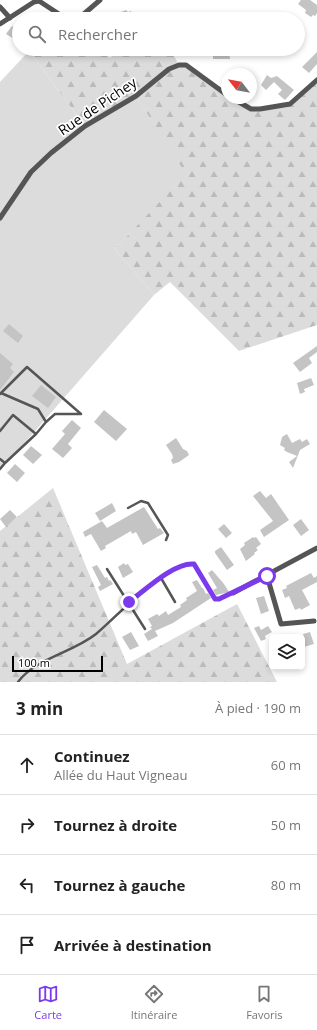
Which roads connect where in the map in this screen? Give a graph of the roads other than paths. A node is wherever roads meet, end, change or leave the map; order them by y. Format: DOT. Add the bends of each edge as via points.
graph roads {
  1 [pos="100,0"];
  2 [pos="0,6"];
  3 [pos="19,12"];
  4 [pos="56,12"];
  5 [pos="86,12"];
  6 [pos="10,18"];
  7 [pos="0,24"];
  8 [pos="317,80"];
  9 [pos="221,91"];
  10 [pos="243,104"];
  11 [pos="0,218"];
  12 [pos="1,393"];
  13 [pos="46,422"];
  14 [pos="0,431"];
  15 [pos="36,434"];
  16 [pos="0,459"];
  17 [pos="5,463"];
  18 [pos="0,469"];
  19 [pos="128,508"];
  20 [pos="166,540"];
  21 [pos="317,548"];
  22 [pos="107,569"];
  23 [pos="267,576"];
  24 [pos="161,578"];
  25 [pos="233,593"];
  26 [pos="129,602"];
  27 [pos="175,602"];
  28 [pos="314,621"];
  29 [pos="145,629"];
  30 [pos="18,682"];
  1 -- 5 [label="street"];
  2 -- 6 [label="street"];
  3 -- 4 [label="street" via="39,1"];
  6 -- 7 [label="street"];
  8 -- 10 [label="street" via="290,104 252,109"];
  9 -- 11 [label="street, Rue de Pichey" via="186,65 169,69 136,96 86,126 51,152 31,172"];
  12 -- 13 [label="lane" via="38,409"];
  12 -- 13 [label="lane" via="27,367 80,414 55,414"];
  13 -- 15 [label="lane"];
  14 -- 15 [label="lane" via="13,415"];
  15 -- 17 [label="lane"];
  16 -- 17 [label="lane"];
  17 -- 18 [label="lane"];
  19 -- 20 [label="lane" via="142,500 148,503 168,535"];
  21 -- 23 [label="street"];
  22 -- 26 [label="lane"];
  23 -- 25 [label="street"];
  23 -- 28 [label="street" via="281,624"];
  24 -- 25 [label="lane" via="182,566 194,564 215,599"];
  24 -- 26 [label="lane"];
  24 -- 27 [label="lane"];
  26 -- 29 [label="lane"];
  26 -- 30 [label="lane" via="95,635 26,672"];
}
